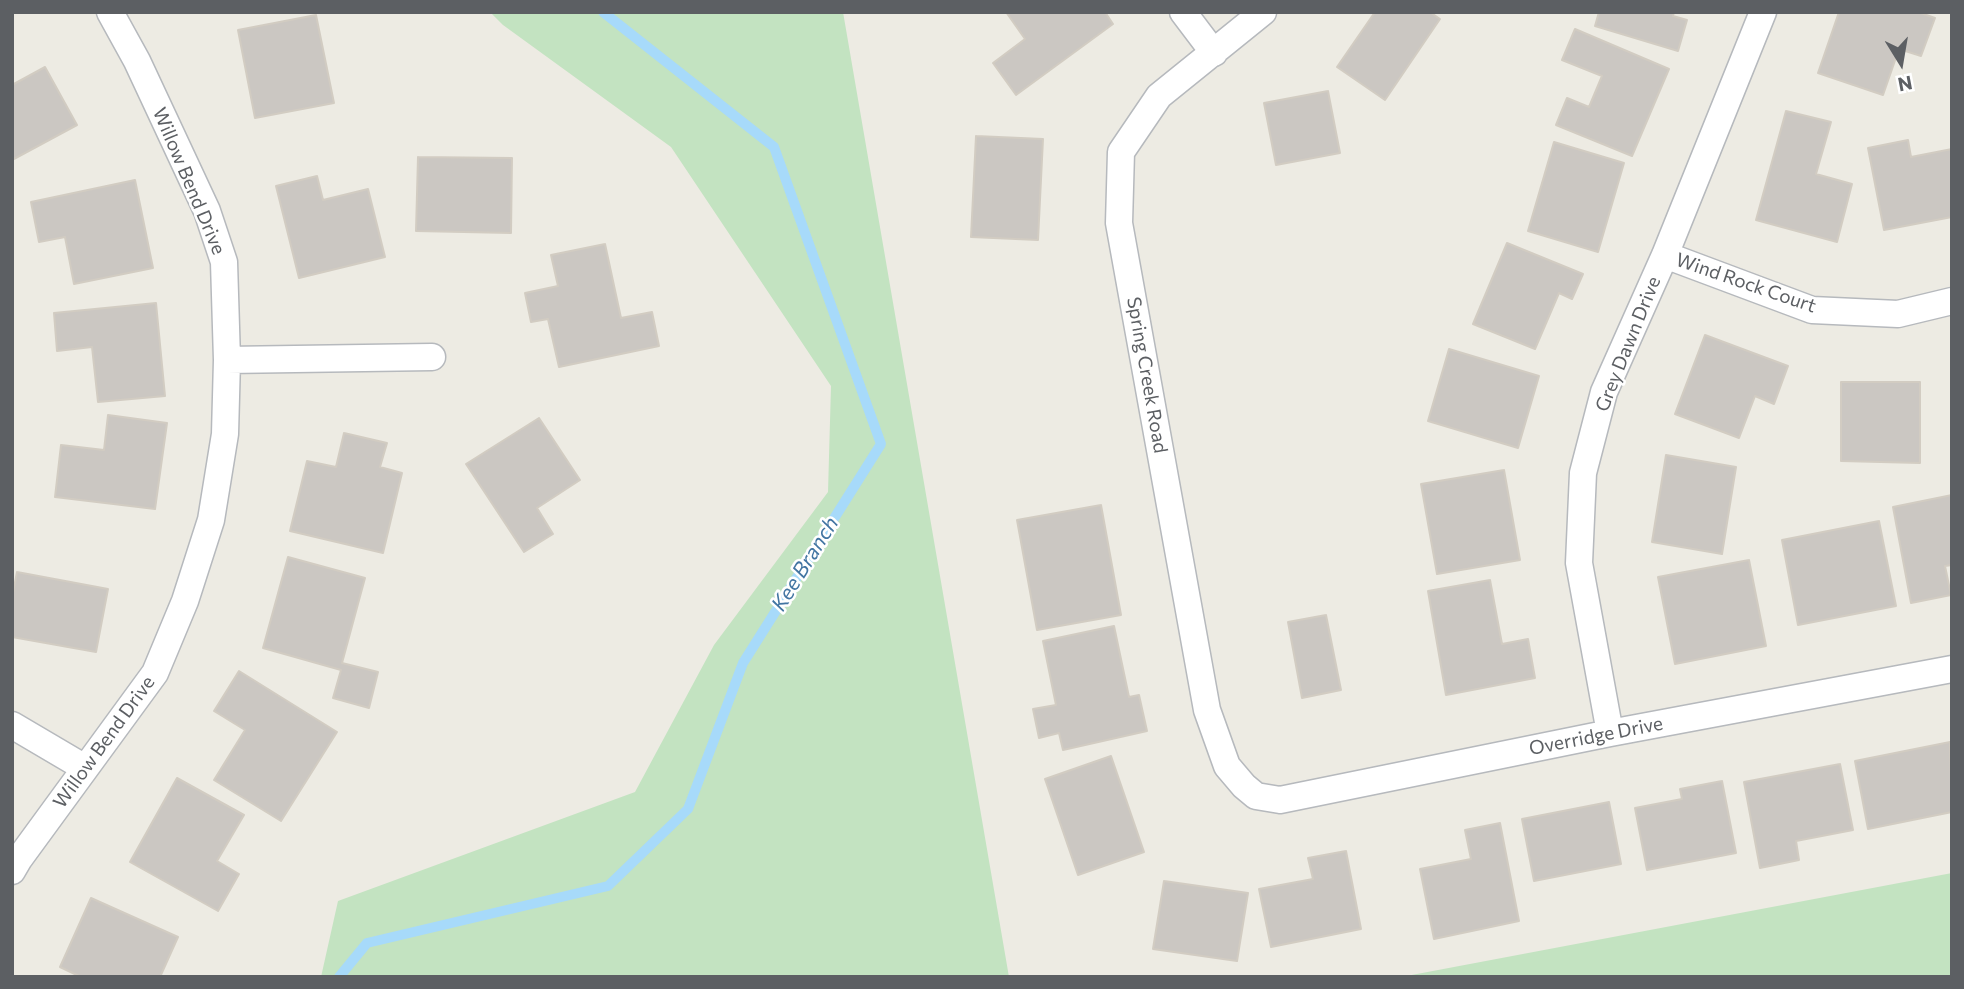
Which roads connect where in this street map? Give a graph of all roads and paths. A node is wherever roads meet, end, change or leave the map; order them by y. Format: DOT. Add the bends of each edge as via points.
graph roads {
  1 [pos="110,12"];
  2 [pos="1183,12"];
  3 [pos="1263,12"];
  4 [pos="1763,12"];
  5 [pos="1214,52"];
  6 [pos="1665,255"];
  7 [pos="1952,301"];
  8 [pos="432,357"];
  9 [pos="228,360"];
  10 [pos="1952,669"];
  11 [pos="12,725"];
  12 [pos="1610,733"];
  13 [pos="85,768"];
  14 [pos="1244,786"];
  15 [pos="12,871"];
  1 -- 9 [label="street, Willow Bend Drive" via="207,211 224,262"];
  2 -- 5 [label="street"];
  3 -- 5 [label="street, Spring Creek Road"];
  4 -- 6 [label="street, Grey Dawn Drive"];
  5 -- 14 [label="street, Spring Creek Road" via="1158,96 1121,152 1119,223 1207,710 1227,766"];
  6 -- 7 [label="street, Wind Rock Court" via="1812,310 1898,314"];
  6 -- 12 [label="street, Grey Dawn Drive" via="1604,392 1583,473 1579,563"];
  8 -- 9 [label="street"];
  9 -- 13 [label="street, Willow Bend Drive" via="225,435 211,520 186,601 155,673"];
  10 -- 12 [label="street, Overridge Drive"];
  11 -- 13 [label="street"];
  12 -- 14 [label="street, Overridge Drive" via="1280,800 1256,796"];
  13 -- 15 [label="street, Willow Bend Drive"];
}
